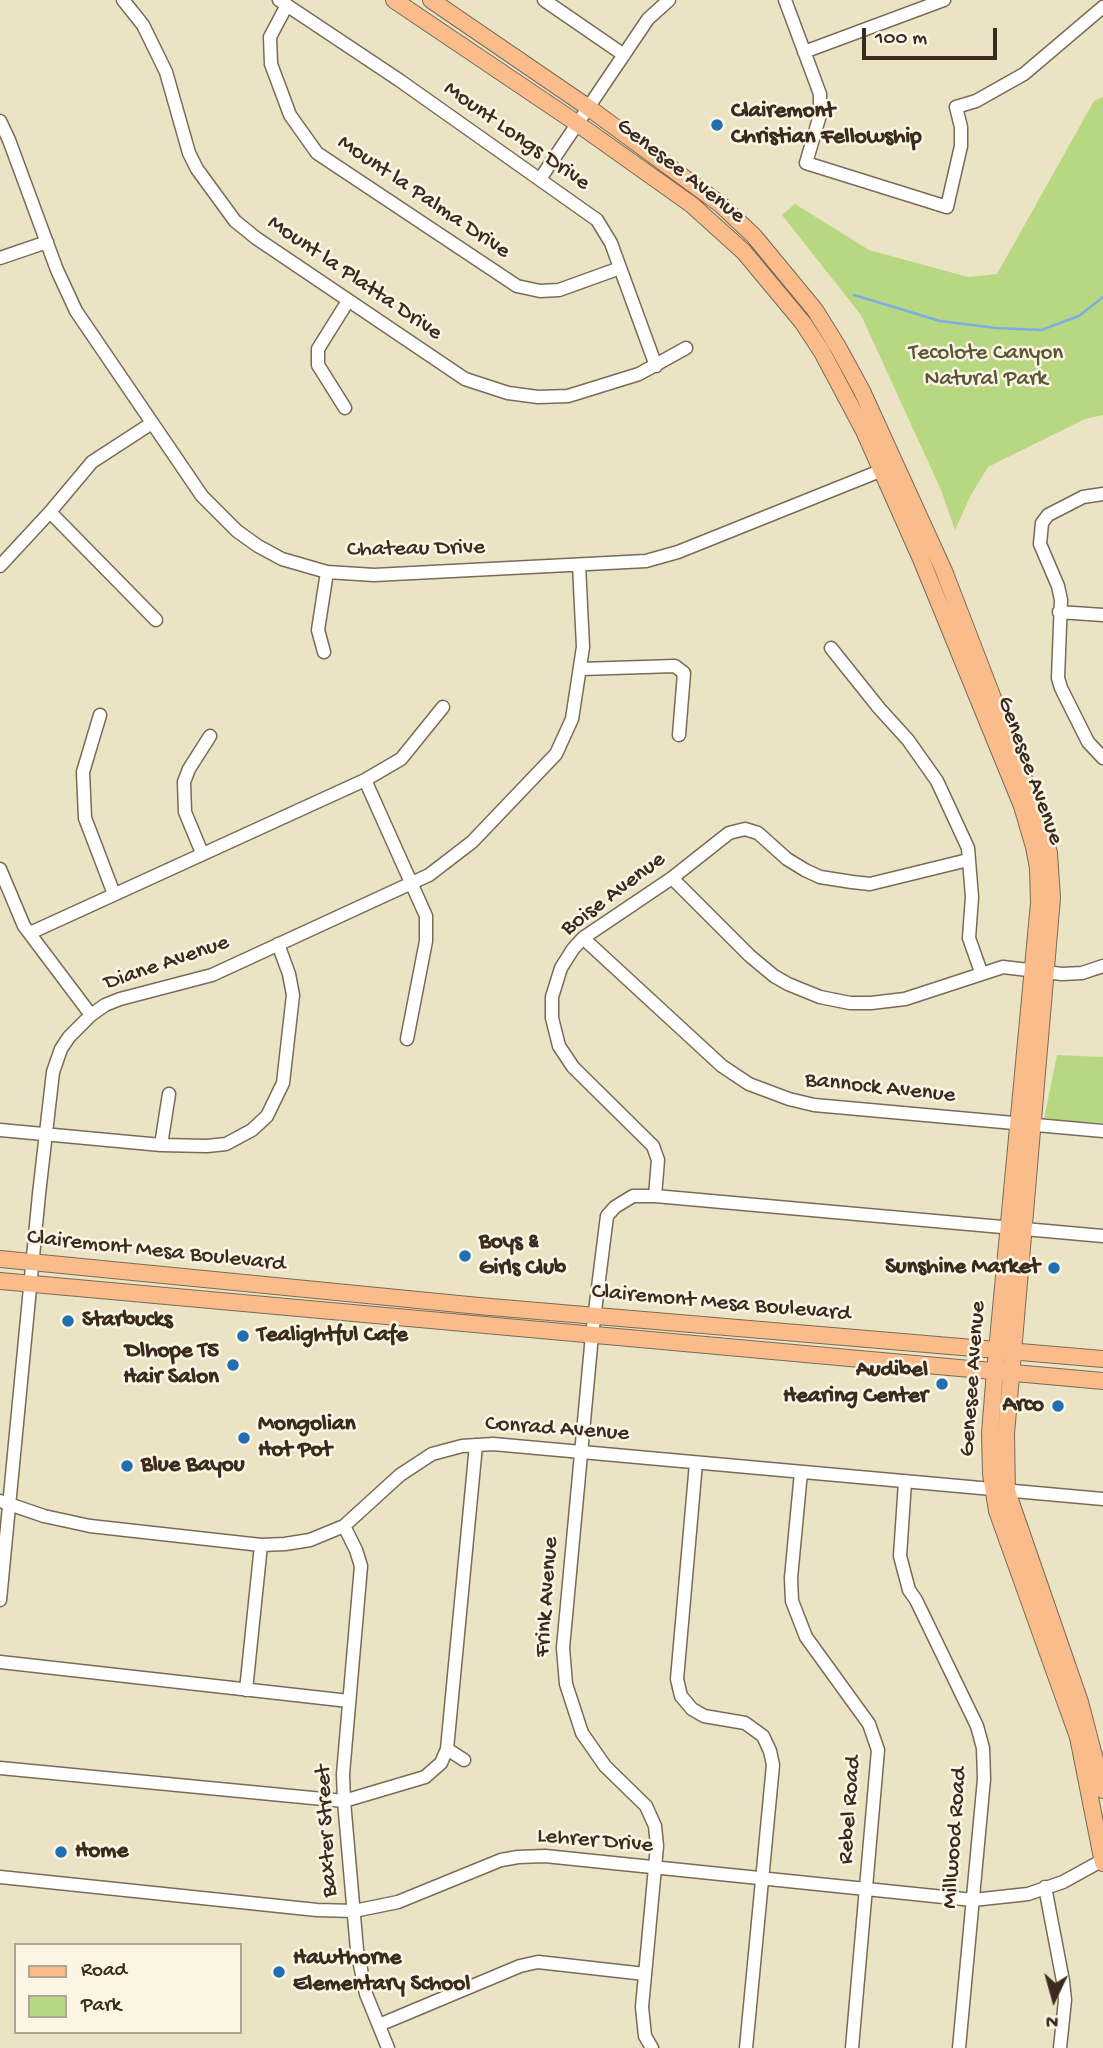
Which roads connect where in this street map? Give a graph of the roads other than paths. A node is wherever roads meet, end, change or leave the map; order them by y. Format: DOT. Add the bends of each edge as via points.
graph roads {
  1 [pos="394,0"];
  2 [pos="431,0"];
  3 [pos="544,0"];
  4 [pos="668,0"];
  5 [pos="785,0"];
  6 [pos="944,0"];
  7 [pos="131,3"];
  8 [pos="283,3"];
  9 [pos="1103,7"];
  10 [pos="804,52"];
  11 [pos="624,55"];
  12 [pos="589,108"];
  13 [pos="0,121"];
  14 [pos="578,124"];
  15 [pos="540,178"];
  16 [pos="47,242"];
  17 [pos="0,258"];
  18 [pos="620,268"];
  19 [pos="348,301"];
  20 [pos="686,348"];
  21 [pos="656,366"];
  22 [pos="345,408"];
  23 [pos="152,423"];
  24 [pos="897,465"];
  25 [pos="880,470"];
  26 [pos="1103,494"];
  27 [pos="51,512"];
  28 [pos="579,565"];
  29 [pos="0,566"];
  30 [pos="327,572"];
  31 [pos="1059,612"];
  32 [pos="1103,615"];
  33 [pos="156,620"];
  34 [pos="831,648"];
  35 [pos="324,652"];
  36 [pos="581,669"];
  37 [pos="443,707"];
  38 [pos="100,715"];
  39 [pos="679,735"];
  40 [pos="210,736"];
  41 [pos="1103,758"];
  42 [pos="365,780"];
  43 [pos="202,853"];
  44 [pos="968,860"];
  45 [pos="0,869"];
  46 [pos="672,878"];
  47 [pos="411,882"];
  48 [pos="114,894"];
  49 [pos="30,933"];
  50 [pos="583,938"];
  51 [pos="278,944"];
  52 [pos="1103,966"];
  53 [pos="981,972"];
  54 [pos="1040,972"];
  55 [pos="91,1015"];
  56 [pos="407,1039"];
  57 [pos="169,1094"];
  58 [pos="1026,1125"];
  59 [pos="0,1130"];
  60 [pos="1103,1131"];
  61 [pos="46,1135"];
  62 [pos="161,1145"];
  63 [pos="655,1196"];
  64 [pos="1018,1228"];
  65 [pos="1103,1236"];
  66 [pos="0,1259"];
  67 [pos="33,1262"];
  68 [pos="0,1280"];
  69 [pos="30,1283"];
  70 [pos="594,1316"];
  71 [pos="592,1335"];
  72 [pos="1006,1351"];
  73 [pos="1103,1359"];
  74 [pos="1003,1372"];
  75 [pos="1103,1381"];
  76 [pos="476,1445"];
  77 [pos="581,1452"];
  78 [pos="696,1463"];
  79 [pos="801,1472"];
  80 [pos="905,1482"];
  81 [pos="1000,1490"];
  82 [pos="1103,1499"];
  83 [pos="5,1502"];
  84 [pos="344,1526"];
  85 [pos="261,1545"];
  86 [pos="0,1600"];
  87 [pos="0,1662"];
  88 [pos="246,1690"];
  89 [pos="349,1701"];
  90 [pos="447,1749"];
  91 [pos="464,1760"];
  92 [pos="0,1768"];
  93 [pos="1103,1790"];
  94 [pos="344,1801"];
  95 [pos="1103,1861"];
  96 [pos="655,1868"];
  97 [pos="0,1877"];
  98 [pos="763,1879"];
  99 [pos="1045,1887"];
  100 [pos="867,1889"];
  101 [pos="974,1900"];
  102 [pos="354,1911"];
  103 [pos="645,1974"];
  104 [pos="379,2025"];
  105 [pos="388,2048"];
  106 [pos="652,2048"];
  107 [pos="746,2048"];
  108 [pos="852,2048"];
  109 [pos="958,2048"];
  110 [pos="1060,2048"];
  1 -- 14 [label="main road, Genesee Avenue"];
  2 -- 12 [label="main road, Genesee Avenue"];
  3 -- 11 [label="street"];
  4 -- 11 [label="street" via="648,19"];
  5 -- 10 [label="street"];
  6 -- 10 [label="street"];
  7 -- 19 [label="street, Mount la Platta Drive" via="166,72 197,169 227,211 256,238"];
  8 -- 15 [label="street, Mount Longs Drive"];
  8 -- 18 [label="street, Mount la Palma Drive" via="270,37 271,64 290,115 317,153 517,286 559,290"];
  9 -- 10 [label="street" via="1024,74 956,107 961,146 947,207 806,163 821,115 820,94"];
  11 -- 12 [label="street"];
  12 -- 14 [label="street"];
  12 -- 24 [label="main road, Genesee Avenue" via="720,204 775,260 838,347"];
  13 -- 16 [label="street, Chateau Drive"];
  14 -- 15 [label="street"];
  14 -- 25 [label="main road, Genesee Avenue" via="692,205 757,267 822,352"];
  15 -- 18 [label="street, Mount Longs Drive" via="597,220"];
  16 -- 17 [label="street"];
  16 -- 23 [label="street, Chateau Drive" via="76,311"];
  18 -- 21 [label="street, Mount Longs Drive"];
  19 -- 21 [label="street, Mount la Platta Drive" via="465,379 508,393 568,396"];
  19 -- 22 [label="street" via="318,349 318,365"];
  20 -- 21 [label="street, Mount la Platta Drive"];
  23 -- 27 [label="street" via="92,462"];
  23 -- 30 [label="street, Chateau Drive" via="202,496 237,531 282,559"];
  24 -- 25 [label="street, Chateau Drive"];
  24 -- 54 [label="main road, Genesee Avenue" via="944,571 1042,829 1052,880"];
  25 -- 28 [label="street, Chateau Drive" via="678,552 646,561"];
  25 -- 54 [label="main road, Genesee Avenue" via="962,657 1030,830 1038,868"];
  26 -- 31 [label="street" via="1083,496 1042,523 1040,544 1058,586"];
  27 -- 29 [label="street"];
  27 -- 33 [label="street"];
  28 -- 30 [label="street, Chateau Drive" via="374,575"];
  28 -- 36 [label="street, Diane Avenue"];
  30 -- 35 [label="street" via="318,630"];
  31 -- 32 [label="street"];
  31 -- 41 [label="street" via="1061,688 1088,742"];
  34 -- 44 [label="street" via="937,781 968,848"];
  36 -- 39 [label="street" via="675,666 684,673"];
  36 -- 47 [label="street, Diane Avenue" via="572,719 556,754 472,842 429,875"];
  37 -- 42 [label="street" via="401,759"];
  38 -- 48 [label="street" via="83,772 85,818"];
  40 -- 43 [label="street" via="184,782 185,812"];
  42 -- 43 [label="street"];
  42 -- 47 [label="street"];
  43 -- 48 [label="street"];
  44 -- 46 [label="street, Boise Avenue" via="870,884 852,883 805,870 758,833 745,830 729,833"];
  44 -- 53 [label="street" via="972,897 969,938"];
  45 -- 49 [label="street"];
  46 -- 50 [label="street, Boise Avenue"];
  46 -- 53 [label="street" via="774,976 820,997 850,1003 905,999"];
  47 -- 51 [label="street, Diane Avenue"];
  47 -- 56 [label="street" via="426,916 426,941"];
  48 -- 49 [label="street"];
  49 -- 55 [label="street"];
  50 -- 58 [label="street, Bannock Avenue" via="722,1066 749,1084 814,1105"];
  50 -- 63 [label="street, Boise Avenue" via="567,957 552,998 559,1046 573,1067 653,1146 658,1160"];
  51 -- 55 [label="street, Diane Avenue" via="212,975 120,999"];
  51 -- 62 [label="street" via="293,995 283,1083 267,1116 226,1144"];
  52 -- 54 [label="street" via="1082,973"];
  53 -- 54 [label="street" via="1003,967"];
  54 -- 58 [label="main road, Genesee Avenue"];
  55 -- 61 [label="street, Diane Avenue" via="61,1049 53,1072"];
  57 -- 62 [label="street"];
  58 -- 60 [label="street, Bannock Avenue"];
  58 -- 64 [label="main road, Genesee Avenue"];
  59 -- 61 [label="street"];
  61 -- 62 [label="street"];
  61 -- 67 [label="street, Diane Avenue"];
  63 -- 64 [label="street, Frink Avenue"];
  63 -- 70 [label="street, Frink Avenue" via="633,1196 607,1216"];
  64 -- 65 [label="street, Frink Avenue"];
  64 -- 72 [label="main road, Genesee Avenue"];
  66 -- 67 [label="main road, Clairemont Mesa Boulevard"];
  67 -- 69 [label="street, Diane Avenue"];
  67 -- 70 [label="main road, Clairemont Mesa Boulevard"];
  68 -- 69 [label="main road, Clairemont Mesa Boulevard"];
  69 -- 71 [label="main road, Clairemont Mesa Boulevard"];
  69 -- 83 [label="street, Diane Avenue"];
  70 -- 71 [label="street, Frink Avenue"];
  70 -- 72 [label="main road, Clairemont Mesa Boulevard"];
  71 -- 74 [label="main road, Clairemont Mesa Boulevard"];
  71 -- 77 [label="street, Frink Avenue"];
  72 -- 73 [label="main road, Clairemont Mesa Boulevard"];
  72 -- 74 [label="main road, Genesee Avenue"];
  74 -- 75 [label="main road, Clairemont Mesa Boulevard"];
  74 -- 81 [label="main road, Genesee Avenue" via="1005,1446"];
  76 -- 77 [label="street, Conrad Avenue"];
  76 -- 84 [label="street, Conrad Avenue" via="416,1462"];
  76 -- 90 [label="street"];
  77 -- 78 [label="street, Conrad Avenue"];
  77 -- 96 [label="street, Frink Avenue" via="563,1647 566,1685 582,1733 605,1766 646,1806 655,1826"];
  78 -- 79 [label="street, Conrad Avenue"];
  78 -- 98 [label="street" via="677,1679 681,1696 692,1709 745,1723 763,1736 770,1751 773,1765"];
  79 -- 80 [label="street, Conrad Avenue"];
  79 -- 100 [label="street, Rebel Road" via="792,1601 806,1637 869,1724 878,1750"];
  80 -- 81 [label="street, Conrad Avenue"];
  80 -- 101 [label="street, Millwood Road" via="900,1556 909,1590 977,1726 983,1748"];
  81 -- 82 [label="street, Conrad Avenue"];
  81 -- 93 [label="main road, Genesee Avenue" via="1080,1702"];
  81 -- 95 [label="main road, Genesee Avenue" via="997,1511 1078,1737"];
  83 -- 85 [label="street, Conrad Avenue" via="90,1526"];
  83 -- 86 [label="street, Diane Avenue"];
  84 -- 85 [label="street, Conrad Avenue" via="310,1540"];
  84 -- 89 [label="street, Baxter Street" via="361,1566"];
  85 -- 88 [label="street"];
  87 -- 88 [label="street"];
  88 -- 89 [label="street"];
  89 -- 94 [label="street, Baxter Street"];
  90 -- 91 [label="street"];
  90 -- 94 [label="street" via="441,1763 425,1777"];
  92 -- 94 [label="street"];
  94 -- 102 [label="street, Baxter Street"];
  95 -- 99 [label="street, Lehrer Drive"];
  96 -- 98 [label="street, Lehrer Drive"];
  96 -- 102 [label="street, Lehrer Drive" via="518,1857 398,1902"];
  96 -- 103 [label="street, Frink Avenue"];
  97 -- 102 [label="street, Lehrer Drive"];
  98 -- 100 [label="street, Lehrer Drive"];
  98 -- 107 [label="street"];
  99 -- 101 [label="street, Lehrer Drive" via="1028,1894"];
  99 -- 110 [label="street" via="1065,2000"];
  100 -- 101 [label="street, Lehrer Drive"];
  100 -- 108 [label="street, Rebel Road"];
  101 -- 109 [label="street, Millwood Road"];
  102 -- 104 [label="street, Baxter Street" via="366,1994"];
  103 -- 104 [label="street" via="538,1962"];
  103 -- 106 [label="street, Frink Avenue" via="642,2007 645,2036"];
  104 -- 105 [label="street, Baxter Street"];
}
